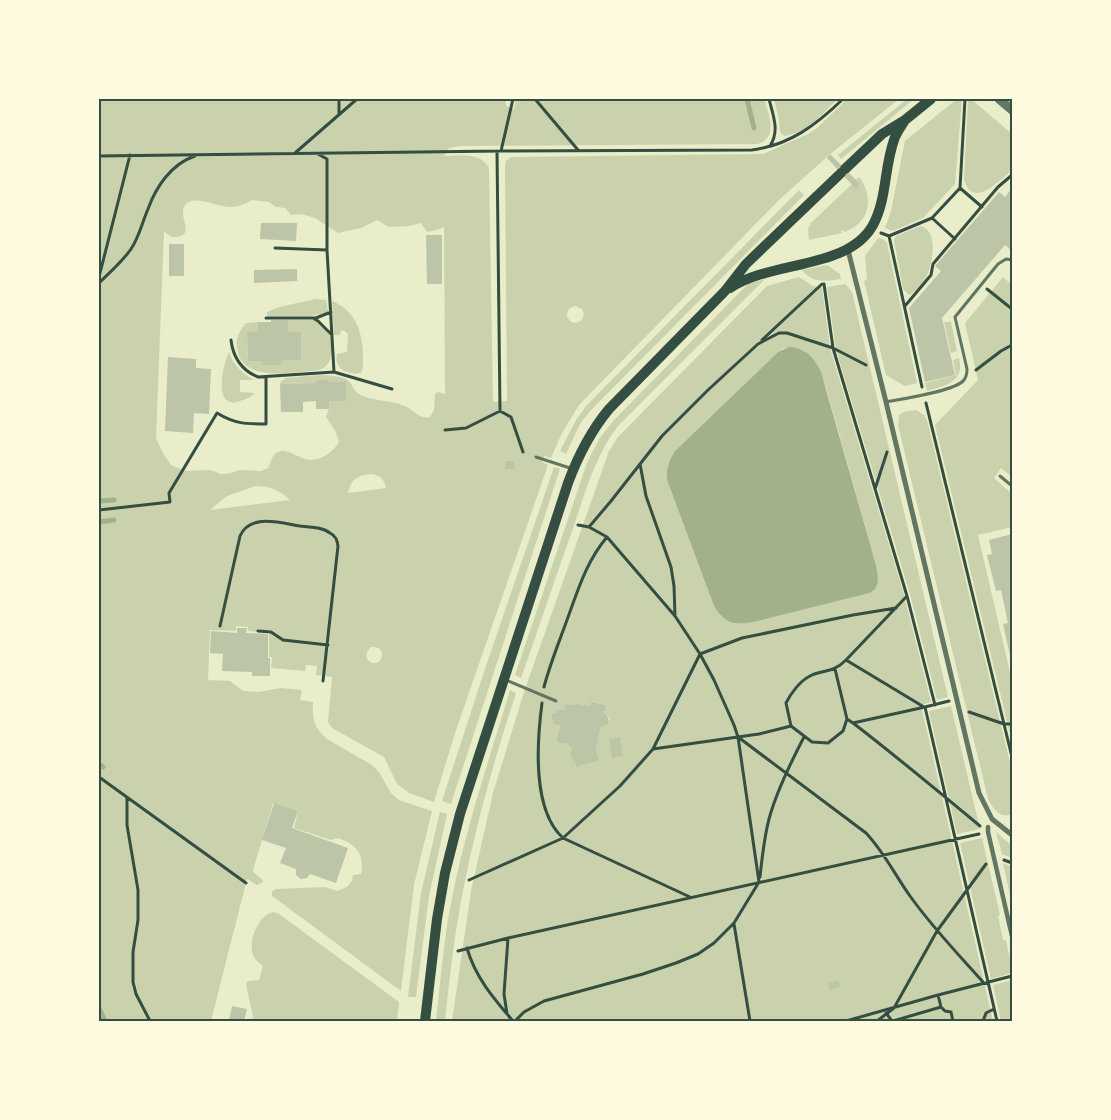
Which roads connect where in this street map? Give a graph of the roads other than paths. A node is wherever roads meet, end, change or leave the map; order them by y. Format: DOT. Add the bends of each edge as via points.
graph roads {
  1 [pos="931,99"];
  2 [pos="999,99"];
  3 [pos="1012,110"];
  4 [pos="905,120"];
  5 [pos="848,250"];
  6 [pos="1012,260"];
  7 [pos="725,292"];
  8 [pos="886,402"];
  9 [pos="536,457"];
  10 [pos="574,469"];
  11 [pos="1000,476"];
  12 [pos="1012,486"];
  13 [pos="503,679"];
  14 [pos="556,701"];
  15 [pos="988,829"];
  16 [pos="1012,834"];
  17 [pos="1012,936"];
  18 [pos="425,1021"];
  1 -- 4 [label="main road"];
  2 -- 3 [label="street"];
  4 -- 5 [label="main road" via="893,141 878,215 867,234"];
  4 -- 7 [label="main road" via="882,134 843,171 746,264"];
  5 -- 7 [label="main road" via="758,274"];
  5 -- 8 [label="street"];
  6 -- 8 [label="lane" via="1006,259 998,264 955,317 966,377 958,385"];
  7 -- 10 [label="main road" via="598,422"];
  8 -- 16 [label="street" via="979,793 992,818"];
  9 -- 10 [label="lane"];
  10 -- 13 [label="main road"];
  11 -- 12 [label="lane"];
  13 -- 14 [label="lane"];
  13 -- 18 [label="main road" via="445,872"];
  15 -- 17 [label="street"];
}
